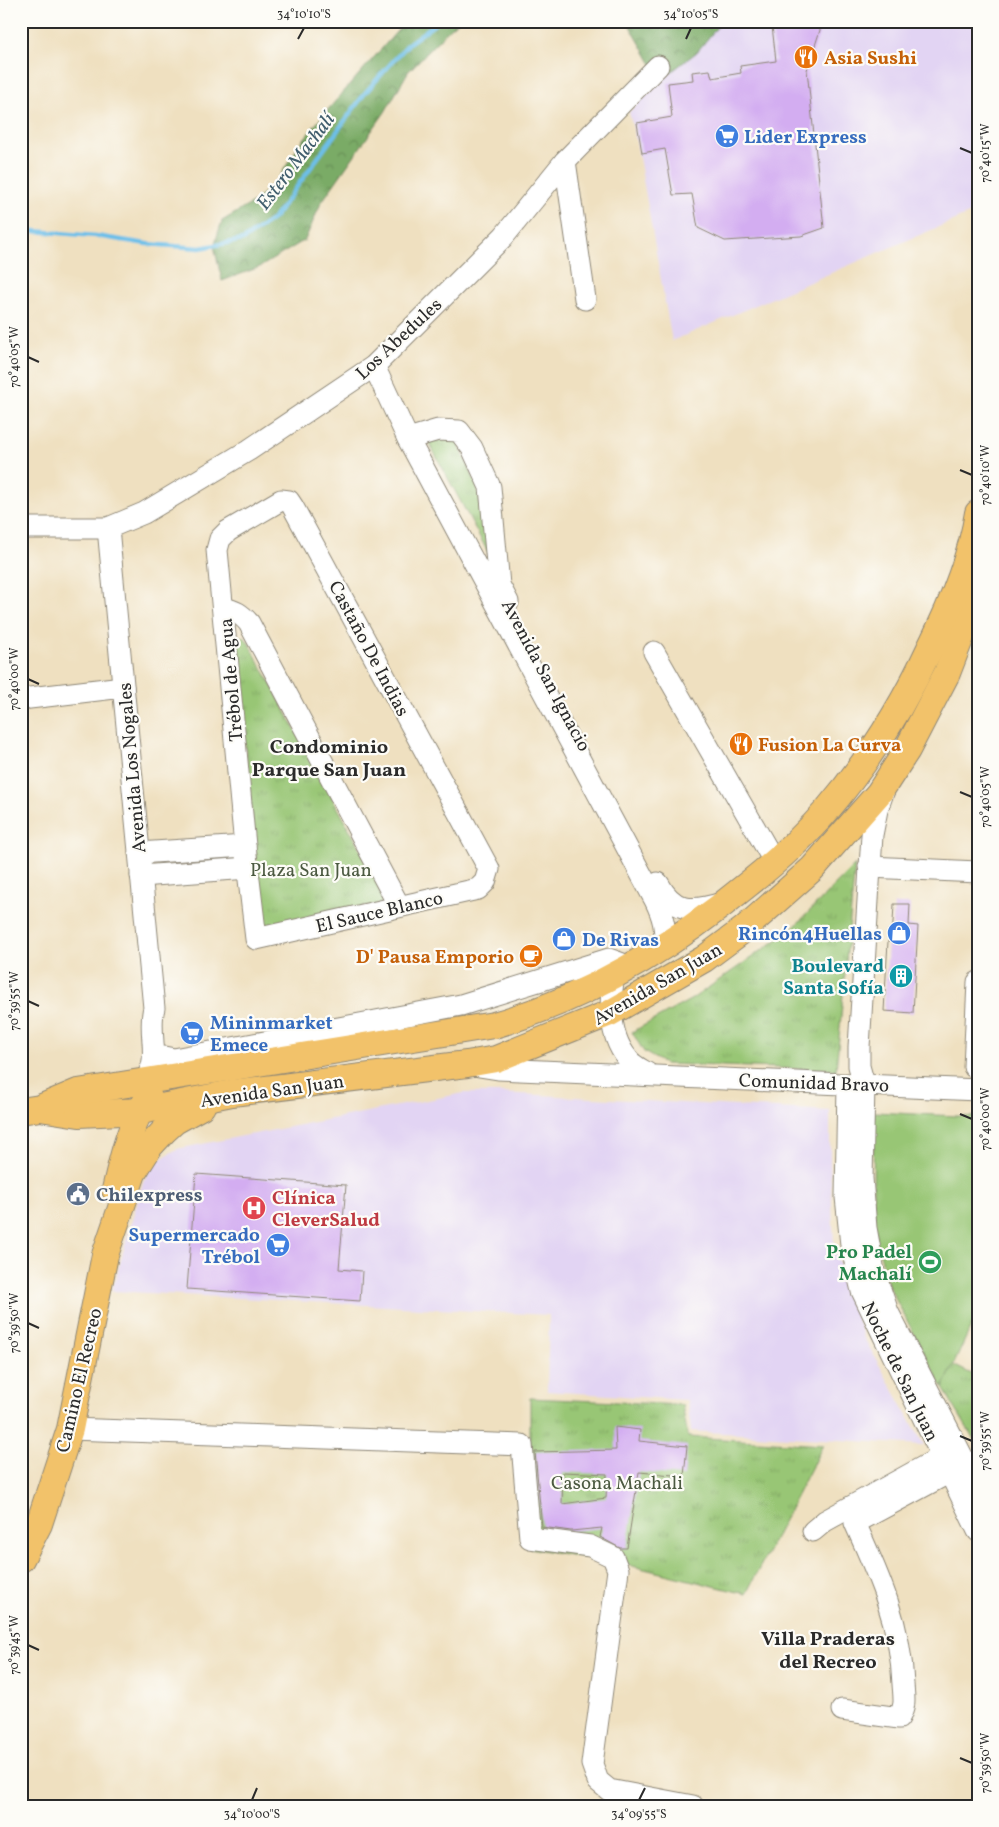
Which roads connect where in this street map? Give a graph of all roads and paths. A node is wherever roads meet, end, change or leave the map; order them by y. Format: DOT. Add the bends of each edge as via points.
graph roads {
  1 [pos="658,66"];
  2 [pos="565,161"];
  3 [pos="585,299"];
  4 [pos="374,366"];
  5 [pos="408,439"];
  6 [pos="293,507"];
  7 [pos="978,513"];
  8 [pos="21,528"];
  9 [pos="108,528"];
  10 [pos="493,587"];
  11 [pos="978,593"];
  12 [pos="224,608"];
  13 [pos="654,652"];
  14 [pos="123,687"];
  15 [pos="21,699"];
  16 [pos="582,753"];
  17 [pos="893,770"];
  18 [pos="245,846"];
  19 [pos="139,853"];
  20 [pos="775,862"];
  21 [pos="869,867"];
  22 [pos="248,868"];
  23 [pos="489,868"];
  24 [pos="978,872"];
  25 [pos="141,876"];
  26 [pos="727,902"];
  27 [pos="399,906"];
  28 [pos="256,939"];
  29 [pos="665,947"];
  30 [pos="622,971"];
  31 [pos="978,982"];
  32 [pos="154,1008"];
  33 [pos="610,1013"];
  34 [pos="467,1064"];
  35 [pos="974,1067"];
  36 [pos="179,1068"];
  37 [pos="650,1076"];
  38 [pos="145,1080"];
  39 [pos="856,1084"];
  40 [pos="978,1090"];
  41 [pos="232,1093"];
  42 [pos="31,1110"];
  43 [pos="141,1111"];
  44 [pos="79,1114"];
  45 [pos="124,1150"];
  46 [pos="105,1255"];
  47 [pos="70,1429"];
  48 [pos="946,1464"];
  49 [pos="978,1487"];
  50 [pos="847,1518"];
  51 [pos="813,1531"];
  52 [pos="978,1531"];
  53 [pos="21,1559"];
  54 [pos="842,1710"];
  55 [pos="693,1806"];
  1 -- 2 [label="street, Los Abedules"];
  2 -- 3 [label="street"];
  2 -- 4 [label="street, Los Abedules" via="504,236"];
  4 -- 5 [label="street, Avenida San Ignacio"];
  4 -- 9 [label="street, Los Abedules" via="250,450 144,513"];
  5 -- 10 [label="street, Avenida San Ignacio"];
  5 -- 10 [label="street, Avenida San Ignacio" via="438,430 459,431 472,448 490,487"];
  6 -- 12 [label="street, Trébol de Agua" via="289,501 281,500 223,534 217,550"];
  6 -- 23 [label="street, Castaño De Indias"];
  7 -- 20 [label="main road, Avenida San Juan" via="961,575 940,627 891,721 827,810"];
  8 -- 9 [label="street, Los Abedules"];
  9 -- 14 [label="street, Avenida Los Nogales"];
  10 -- 16 [label="street, Avenida San Ignacio"];
  11 -- 17 [label="main road, Avenida San Juan" via="947,673 907,750"];
  12 -- 18 [label="street, Trébol de Agua"];
  12 -- 27 [label="street" via="234,610 249,623"];
  13 -- 20 [label="street"];
  14 -- 15 [label="street"];
  14 -- 19 [label="street, Avenida Los Nogales"];
  16 -- 26 [label="street, Avenida San Ignacio" via="665,896 686,908 703,909"];
  16 -- 29 [label="street, Avenida San Ignacio" via="663,915"];
  17 -- 21 [label="street, Noche de San Juan" via="877,810"];
  17 -- 33 [label="main road, Avenida San Juan" via="879,793 812,869 743,930 704,959"];
  18 -- 19 [label="street"];
  18 -- 22 [label="street, Trébol de Agua"];
  19 -- 25 [label="street, Avenida Los Nogales"];
  20 -- 26 [label="main road, Avenida San Juan"];
  21 -- 24 [label="street"];
  21 -- 39 [label="street, Noche de San Juan"];
  22 -- 25 [label="street"];
  22 -- 28 [label="street, Trébol de Agua"];
  23 -- 27 [label="street, El Sauce Blanco" via="485,882 478,889"];
  25 -- 32 [label="street, Avenida Los Nogales"];
  26 -- 29 [label="main road, Avenida San Juan"];
  27 -- 28 [label="street, El Sauce Blanco"];
  29 -- 30 [label="main road, Avenida San Juan"];
  30 -- 33 [label="street" via="610,998"];
  30 -- 36 [label="main road, Avenida San Juan" via="555,1004 494,1025"];
  30 -- 36 [label="street, Avenida San Juan" via="609,959 461,1004 169,1059"];
  31 -- 35 [label="street"];
  32 -- 36 [label="street, Avenida Los Nogales" via="158,1014 160,1046"];
  32 -- 38 [label="street, Avenida Los Nogales" via="152,1067"];
  33 -- 34 [label="main road, Avenida San Juan" via="496,1058"];
  33 -- 37 [label="street" via="617,1041 628,1060"];
  34 -- 37 [label="street, Comunidad Bravo"];
  34 -- 41 [label="main road, Avenida San Juan"];
  36 -- 38 [label="main road, Avenida San Juan"];
  36 -- 43 [label="main road, Camino El Recreo"];
  37 -- 39 [label="street, Comunidad Bravo"];
  38 -- 42 [label="main road, Avenida San Juan" via="78,1092"];
  39 -- 40 [label="street, Comunidad Bravo"];
  39 -- 48 [label="street, Noche de San Juan" via="846,1197 851,1245 862,1291"];
  39 -- 49 [label="street" via="866,1228 874,1272 888,1312"];
  41 -- 43 [label="main road, Avenida San Juan"];
  41 -- 46 [label="main road, Camino El Recreo" via="175,1121 150,1146 133,1173"];
  42 -- 44 [label="main road, Avenida San Juan"];
  43 -- 44 [label="main road, Avenida San Juan"];
  43 -- 45 [label="main road, Camino El Recreo"];
  44 -- 45 [label="main road" via="115,1131"];
  45 -- 46 [label="main road, Camino El Recreo" via="107,1226"];
  46 -- 47 [label="main road, Camino El Recreo"];
  47 -- 53 [label="main road, Camino El Recreo" via="39,1524"];
  47 -- 55 [label="street" via="522,1444 530,1538 590,1546 613,1557 618,1570 592,1764 598,1781 609,1790"];
  48 -- 50 [label="street"];
  48 -- 52 [label="street, Noche de San Juan"];
  50 -- 51 [label="street" via="826,1520"];
  50 -- 54 [label="street" via="882,1583 892,1613 903,1670 904,1708 899,1718"];
}
